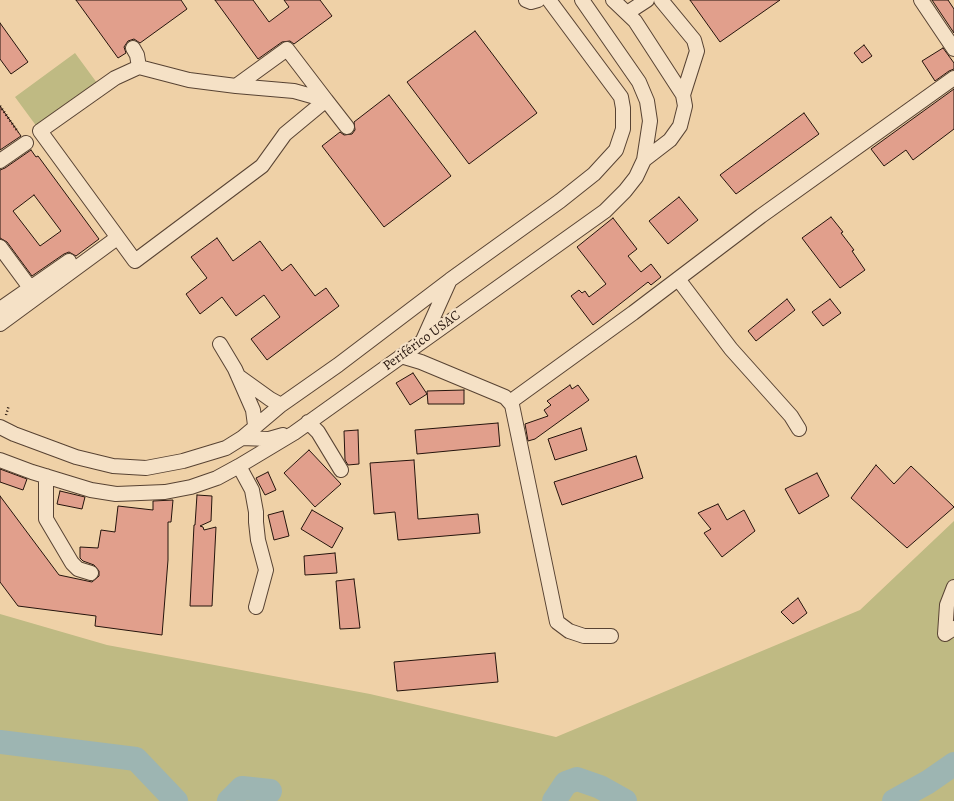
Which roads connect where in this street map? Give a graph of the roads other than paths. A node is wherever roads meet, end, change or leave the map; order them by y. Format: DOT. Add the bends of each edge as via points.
graph roads {
  1 [pos="526,0"];
  2 [pos="538,0"];
  3 [pos="550,0"];
  4 [pos="582,0"];
  5 [pos="613,0"];
  6 [pos="647,0"];
  7 [pos="662,0"];
  8 [pos="920,0"];
  9 [pos="627,13"];
  10 [pos="133,48"];
  11 [pos="954,49"];
  12 [pos="139,66"];
  13 [pos="954,78"];
  14 [pos="236,86"];
  15 [pos="682,95"];
  16 [pos="326,100"];
  17 [pos="348,127"];
  18 [pos="26,143"];
  19 [pos="644,160"];
  20 [pos="0,162"];
  21 [pos="118,238"];
  22 [pos="0,247"];
  23 [pos="69,261"];
  24 [pos="678,279"];
  25 [pos="450,280"];
  26 [pos="30,289"];
  27 [pos="0,309"];
  28 [pos="0,324"];
  29 [pos="422,341"];
  30 [pos="220,344"];
  31 [pos="400,356"];
  32 [pos="238,376"];
  33 [pos="510,402"];
  34 [pos="281,405"];
  35 [pos="308,422"];
  36 [pos="255,425"];
  37 [pos="0,427"];
  38 [pos="799,429"];
  39 [pos="294,433"];
  40 [pos="242,438"];
  41 [pos="0,460"];
  42 [pos="239,466"];
  43 [pos="340,470"];
  44 [pos="46,476"];
  45 [pos="91,573"];
  46 [pos="954,587"];
  47 [pos="256,607"];
  48 [pos="954,628"];
  49 [pos="611,636"];
  1 -- 2 [label="street"];
  3 -- 25 [label="street" via="621,97 623,122 620,140 616,150 594,174"];
  4 -- 19 [label="street, Periférico USAC" via="640,82 650,121"];
  5 -- 9 [label="street"];
  6 -- 9 [label="street"];
  7 -- 15 [label="street" via="694,40 697,52"];
  8 -- 11 [label="street"];
  9 -- 15 [label="street"];
  10 -- 12 [label="street"];
  12 -- 14 [label="street" via="188,80"];
  12 -- 21 [label="street" via="115,78 40,131"];
  13 -- 24 [label="street"];
  14 -- 16 [label="street" via="294,92"];
  14 -- 16 [label="street" via="287,49"];
  15 -- 19 [label="street" via="686,106 680,126 670,140"];
  16 -- 17 [label="street"];
  16 -- 21 [label="street" via="285,134 262,166 135,261"];
  18 -- 20 [label="street"];
  19 -- 29 [label="street, Periférico USAC" via="636,177 605,211"];
  21 -- 28 [label="street"];
  22 -- 26 [label="street"];
  23 -- 26 [label="street"];
  24 -- 33 [label="street"];
  24 -- 38 [label="street" via="731,349"];
  25 -- 29 [label="street"];
  25 -- 34 [label="street"];
  26 -- 27 [label="street"];
  29 -- 31 [label="street, Periférico USAC"];
  30 -- 32 [label="street"];
  31 -- 33 [label="street" via="505,397"];
  31 -- 35 [label="street, Periférico USAC"];
  32 -- 34 [label="street"];
  32 -- 36 [label="street" via="253,410"];
  33 -- 49 [label="street" via="557,622 584,636"];
  34 -- 36 [label="street"];
  35 -- 39 [label="street, Periférico USAC"];
  35 -- 43 [label="street" via="318,432"];
  36 -- 40 [label="street"];
  37 -- 40 [label="street" via="76,457 130,468 183,461 226,448"];
  39 -- 40 [label="street"];
  39 -- 42 [label="street, Periférico USAC"];
  41 -- 44 [label="street, Periférico USAC"];
  42 -- 44 [label="street, Periférico USAC" via="191,487 142,494 91,490"];
  42 -- 47 [label="street" via="252,490 258,540 266,570"];
  44 -- 45 [label="street" via="46,519 72,563 78,569"];
  46 -- 48 [label="street" via="947,605 945,634"];
}
